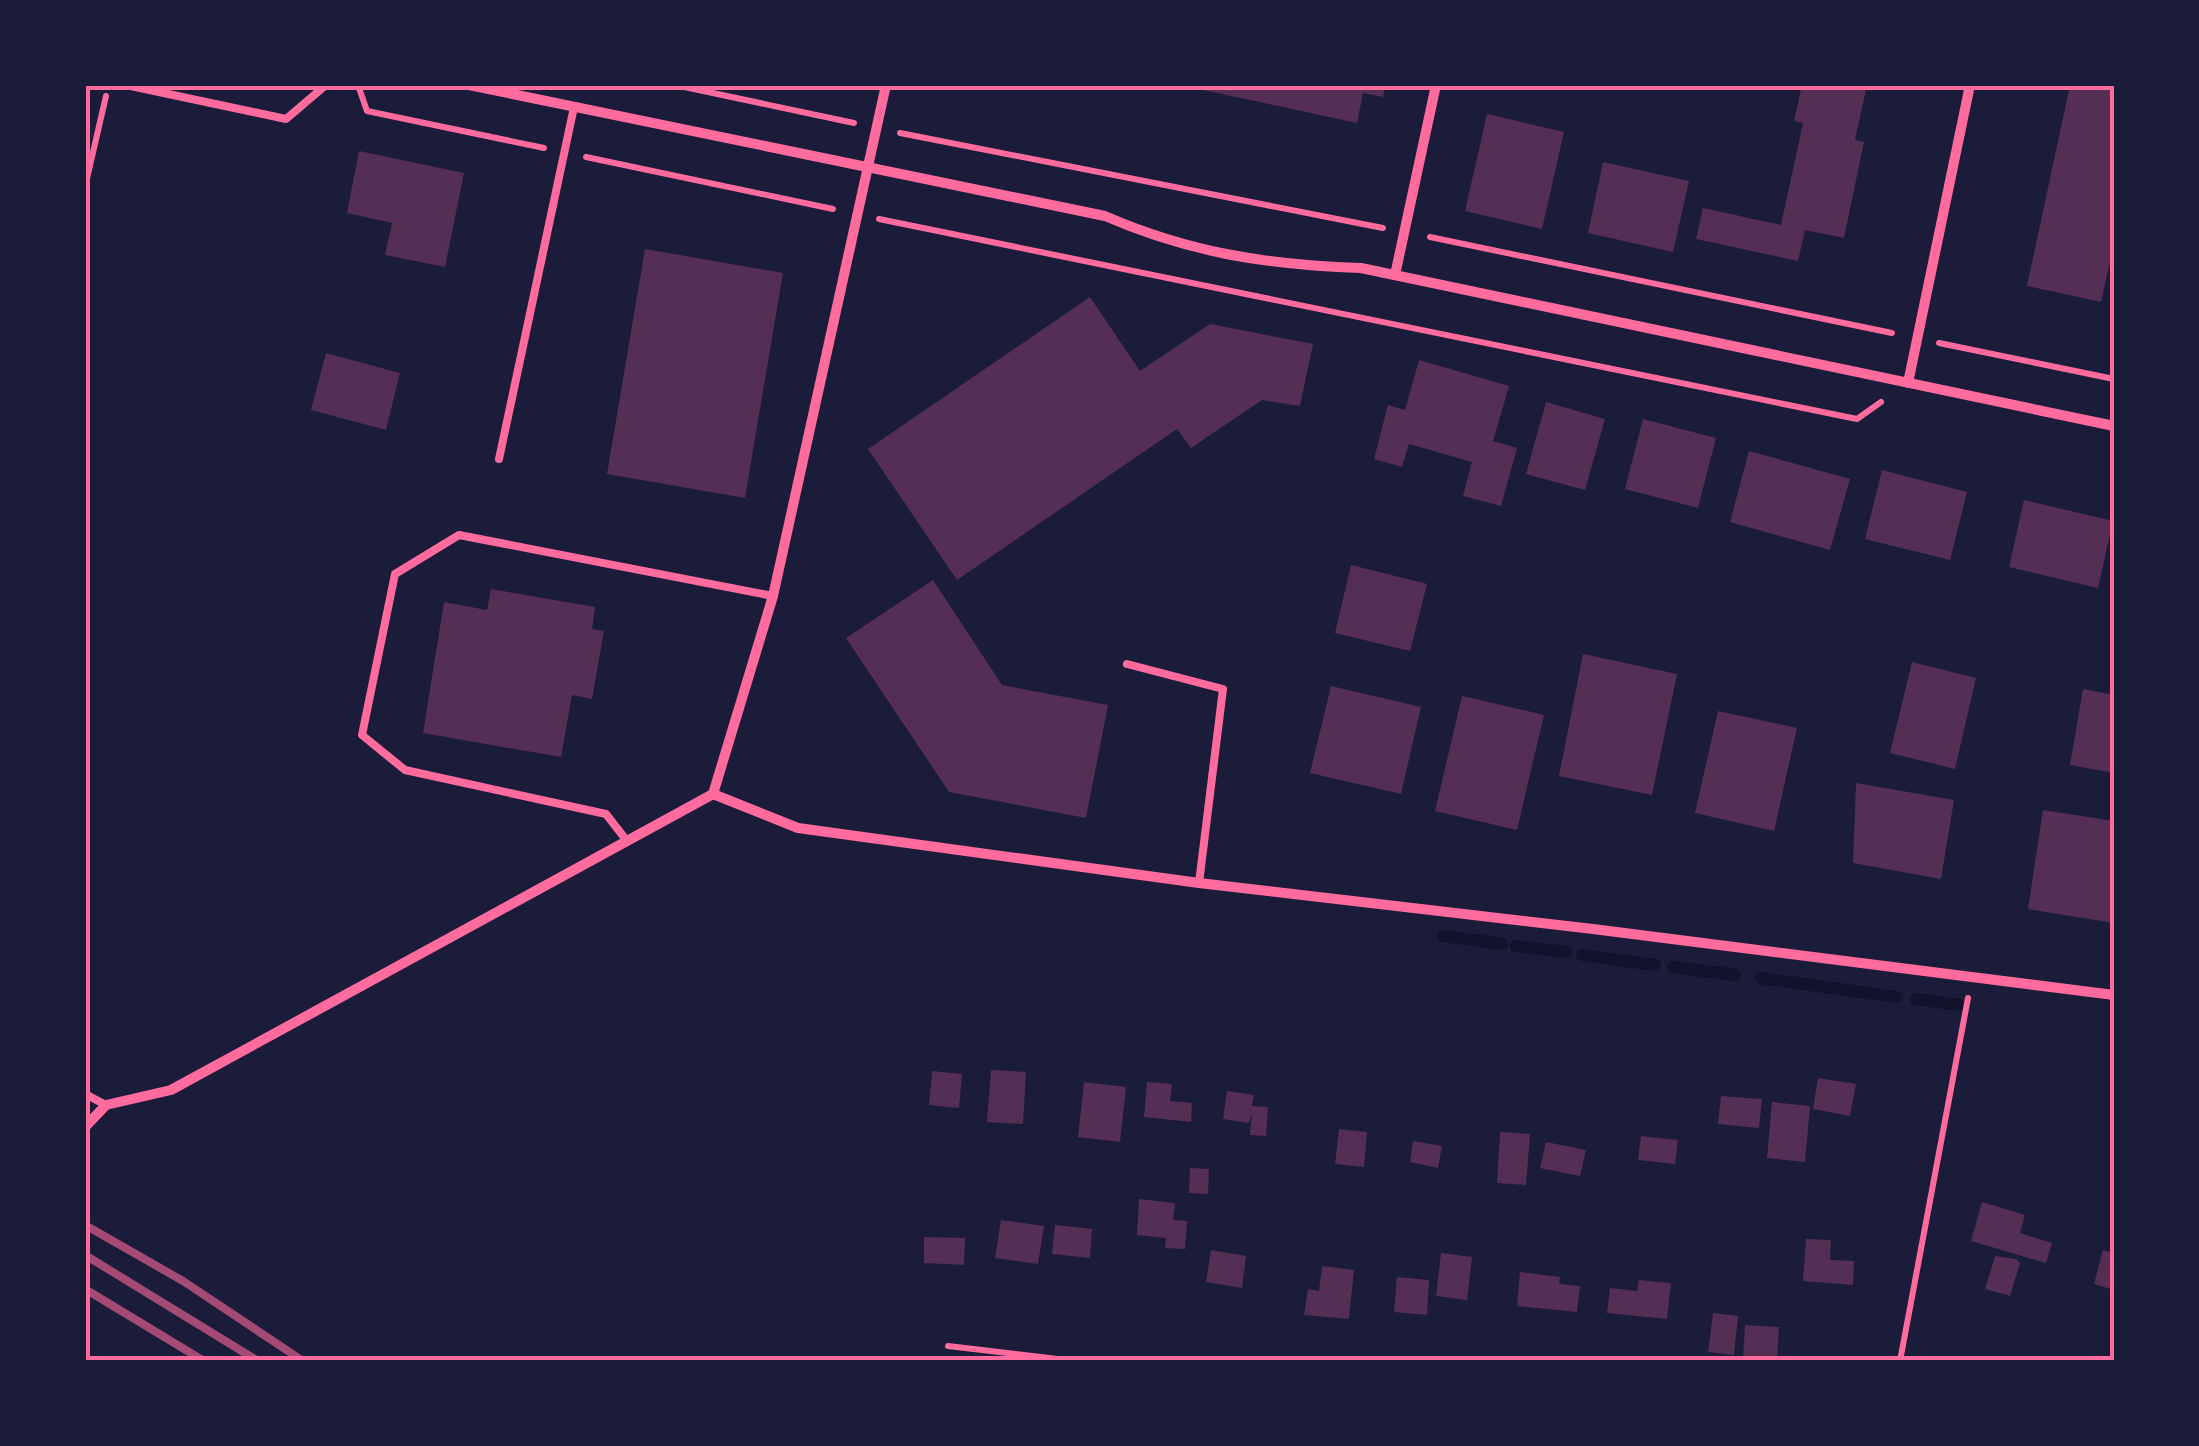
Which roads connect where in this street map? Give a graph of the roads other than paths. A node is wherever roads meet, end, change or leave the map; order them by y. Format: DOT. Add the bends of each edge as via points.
graph roads {
  1 [pos="126,85"];
  2 [pos="326,85"];
  3 [pos="469,85"];
  4 [pos="886,85"];
  5 [pos="1436,85"];
  6 [pos="1970,85"];
  7 [pos="574,107"];
  8 [pos="868,167"];
  9 [pos="1395,275"];
  10 [pos="1908,383"];
  11 [pos="2114,426"];
  12 [pos="499,459"];
  13 [pos="773,596"];
  14 [pos="1127,664"];
  15 [pos="713,794"];
  16 [pos="627,841"];
  17 [pos="1198,884"];
  18 [pos="2114,995"];
  19 [pos="85,1094"];
  20 [pos="106,1105"];
  21 [pos="85,1127"];
  1 -- 2 [label="lane" via="286,119"];
  3 -- 7 [label="street"];
  4 -- 8 [label="street"];
  5 -- 9 [label="street"];
  6 -- 10 [label="street"];
  7 -- 8 [label="street"];
  7 -- 12 [label="lane"];
  8 -- 9 [label="street" via="1105,216 1164,240 1286,266"];
  8 -- 13 [label="street"];
  9 -- 10 [label="street"];
  10 -- 11 [label="street"];
  13 -- 15 [label="street"];
  13 -- 16 [label="lane" via="460,535 395,574 362,735 405,770 606,814"];
  14 -- 17 [label="lane" via="1223,690"];
  15 -- 16 [label="street"];
  15 -- 17 [label="street" via="798,828"];
  16 -- 20 [label="street" via="171,1090"];
  17 -- 18 [label="street"];
  19 -- 20 [label="lane"];
  20 -- 21 [label="street"];
}
